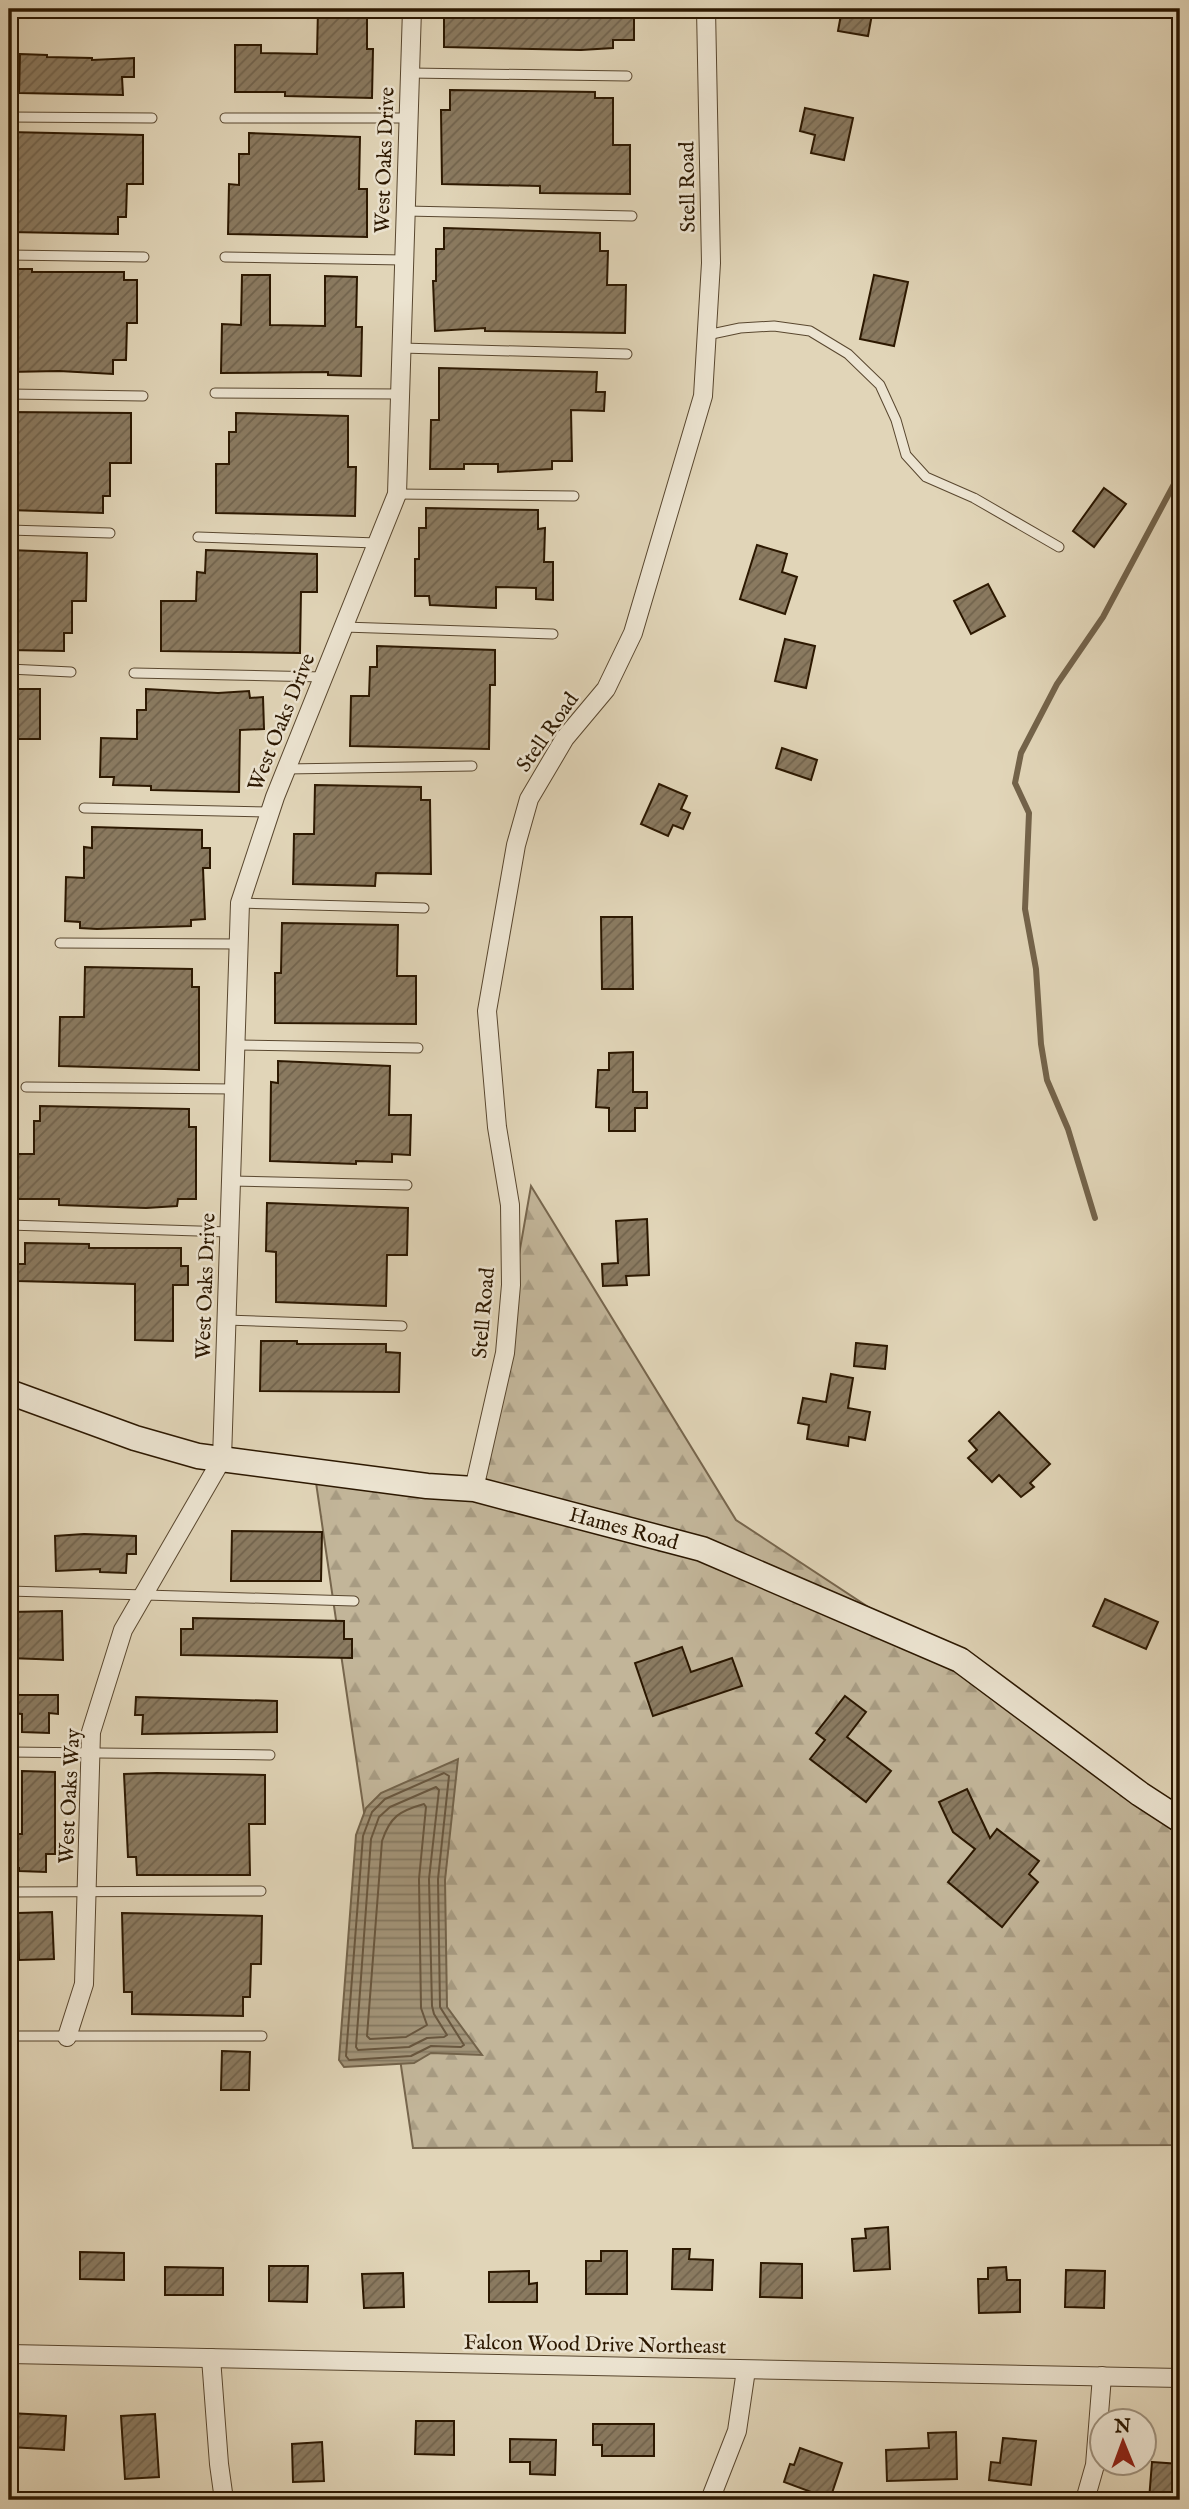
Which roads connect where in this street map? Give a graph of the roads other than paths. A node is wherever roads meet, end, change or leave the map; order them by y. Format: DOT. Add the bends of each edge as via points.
graph roads {
  1 [pos="412,9"];
  2 [pos="706,9"];
  3 [pos="410,73"];
  4 [pos="626,76"];
  5 [pos="9,117"];
  6 [pos="152,118"];
  7 [pos="225,118"];
  8 [pos="408,118"];
  9 [pos="406,211"];
  10 [pos="632,216"];
  11 [pos="9,255"];
  12 [pos="145,257"];
  13 [pos="225,257"];
  14 [pos="404,260"];
  15 [pos="707,335"];
  16 [pos="401,348"];
  17 [pos="627,354"];
  18 [pos="215,393"];
  19 [pos="9,394"];
  20 [pos="400,394"];
  21 [pos="143,396"];
  22 [pos="397,494"];
  23 [pos="574,496"];
  24 [pos="9,530"];
  25 [pos="110,533"];
  26 [pos="198,537"];
  27 [pos="377,543"];
  28 [pos="1059,547"];
  29 [pos="344,627"];
  30 [pos="553,634"];
  31 [pos="9,669"];
  32 [pos="71,672"];
  33 [pos="134,673"];
  34 [pos="324,677"];
  35 [pos="472,766"];
  36 [pos="286,769"];
  37 [pos="85,808"];
  38 [pos="271,812"];
  39 [pos="240,903"];
  40 [pos="424,908"];
  41 [pos="60,943"];
  42 [pos="239,944"];
  43 [pos="236,1045"];
  44 [pos="418,1048"];
  45 [pos="26,1087"];
  46 [pos="234,1090"];
  47 [pos="231,1181"];
  48 [pos="407,1185"];
  49 [pos="9,1225"];
  50 [pos="229,1232"];
  51 [pos="226,1320"];
  52 [pos="402,1325"];
  53 [pos="9,1392"];
  54 [pos="222,1459"];
  55 [pos="474,1489"];
  56 [pos="9,1591"];
  57 [pos="145,1594"];
  58 [pos="354,1601"];
  59 [pos="9,1752"];
  60 [pos="91,1752"];
  61 [pos="270,1755"];
  62 [pos="1180,1819"];
  63 [pos="87,1891"];
  64 [pos="261,1891"];
  65 [pos="9,1892"];
  66 [pos="9,2036"];
  67 [pos="262,2036"];
  68 [pos="67,2037"];
  69 [pos="9,2354"];
  70 [pos="211,2358"];
  71 [pos="746,2370"];
  72 [pos="1102,2376"];
  73 [pos="1180,2378"];
  74 [pos="224,2500"];
  75 [pos="710,2500"];
  76 [pos="1086,2500"];
  1 -- 3 [label="street, West Oaks Drive"];
  2 -- 15 [label="street, Stell Road" via="711,263"];
  3 -- 4 [label="lane"];
  3 -- 8 [label="street, West Oaks Drive"];
  5 -- 6 [label="lane"];
  7 -- 8 [label="lane"];
  8 -- 9 [label="street, West Oaks Drive"];
  9 -- 10 [label="lane"];
  9 -- 14 [label="street, West Oaks Drive"];
  11 -- 12 [label="lane"];
  13 -- 14 [label="lane"];
  14 -- 16 [label="street, West Oaks Drive"];
  15 -- 28 [label="lane" via="774,326 810,331 820,337 848,354 880,385 906,455 926,477 974,498"];
  15 -- 55 [label="street, Stell Road" via="703,396 633,633 606,690 565,738 529,799 516,845 487,1011 497,1127 510,1205 511,1285 505,1353"];
  16 -- 17 [label="lane"];
  16 -- 20 [label="street, West Oaks Drive"];
  18 -- 20 [label="lane"];
  19 -- 21 [label="lane"];
  20 -- 22 [label="street, West Oaks Drive"];
  22 -- 23 [label="lane"];
  22 -- 27 [label="street, West Oaks Drive"];
  24 -- 25 [label="lane"];
  26 -- 27 [label="lane"];
  27 -- 29 [label="street, West Oaks Drive"];
  29 -- 30 [label="lane"];
  29 -- 34 [label="street, West Oaks Drive"];
  31 -- 32 [label="lane"];
  33 -- 34 [label="lane"];
  34 -- 36 [label="street, West Oaks Drive"];
  35 -- 36 [label="lane"];
  36 -- 38 [label="street, West Oaks Drive"];
  37 -- 38 [label="lane"];
  38 -- 39 [label="street, West Oaks Drive"];
  39 -- 40 [label="lane"];
  39 -- 42 [label="street, West Oaks Drive"];
  41 -- 42 [label="lane"];
  42 -- 43 [label="street, West Oaks Drive"];
  43 -- 44 [label="lane"];
  43 -- 46 [label="street, West Oaks Drive"];
  45 -- 46 [label="lane"];
  46 -- 47 [label="street, West Oaks Drive"];
  47 -- 48 [label="lane"];
  47 -- 50 [label="street, West Oaks Drive"];
  49 -- 50 [label="lane"];
  50 -- 51 [label="street, West Oaks Drive"];
  51 -- 52 [label="lane"];
  51 -- 54 [label="street, West Oaks Drive"];
  53 -- 54 [label="street, Hames Road" via="135,1438"];
  54 -- 55 [label="street, Hames Road"];
  54 -- 57 [label="street, West Oaks Way"];
  55 -- 62 [label="street, Hames Road" via="702,1549 960,1660"];
  56 -- 57 [label="lane"];
  57 -- 58 [label="lane"];
  57 -- 60 [label="street, West Oaks Way" via="124,1630 91,1732"];
  59 -- 60 [label="lane"];
  60 -- 61 [label="lane"];
  60 -- 63 [label="street, West Oaks Way"];
  63 -- 64 [label="lane"];
  63 -- 65 [label="lane"];
  63 -- 68 [label="street, West Oaks Way" via="84,1984"];
  66 -- 68 [label="lane"];
  67 -- 68 [label="lane"];
  69 -- 70 [label="street, Falcon Wood Drive Northeast"];
  70 -- 71 [label="street, Falcon Wood Drive Northeast"];
  70 -- 74 [label="street"];
  71 -- 72 [label="street, Falcon Wood Drive Northeast"];
  71 -- 75 [label="street" via="737,2431"];
  72 -- 73 [label="street, Falcon Wood Drive Northeast"];
  72 -- 76 [label="street" via="1095,2465"];
}
